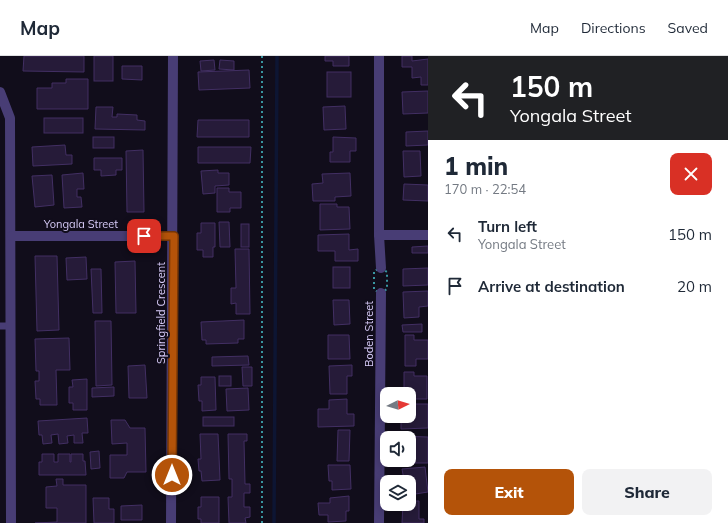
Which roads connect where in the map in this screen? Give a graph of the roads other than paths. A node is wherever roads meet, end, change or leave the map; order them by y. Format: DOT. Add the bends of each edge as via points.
graph roads {
  1 [pos="174,56"];
  2 [pos="379,56"];
  3 [pos="0,92"];
  4 [pos="380,235"];
  5 [pos="428,235"];
  6 [pos="12,236"];
  7 [pos="174,236"];
  8 [pos="381,268"];
  9 [pos="381,293"];
  10 [pos="0,326"];
  11 [pos="11,326"];
  12 [pos="11,523"];
  13 [pos="171,523"];
  14 [pos="379,523"];
  1 -- 7 [label="street, Springfield Crescent"];
  2 -- 4 [label="street"];
  3 -- 6 [label="street" via="10,118"];
  4 -- 5 [label="street"];
  4 -- 8 [label="street"];
  6 -- 7 [label="street, Yongala Street"];
  6 -- 11 [label="street"];
  7 -- 13 [label="street, Springfield Crescent"];
  9 -- 14 [label="street, Boden Street"];
  10 -- 11 [label="lane"];
  11 -- 12 [label="street"];
}
